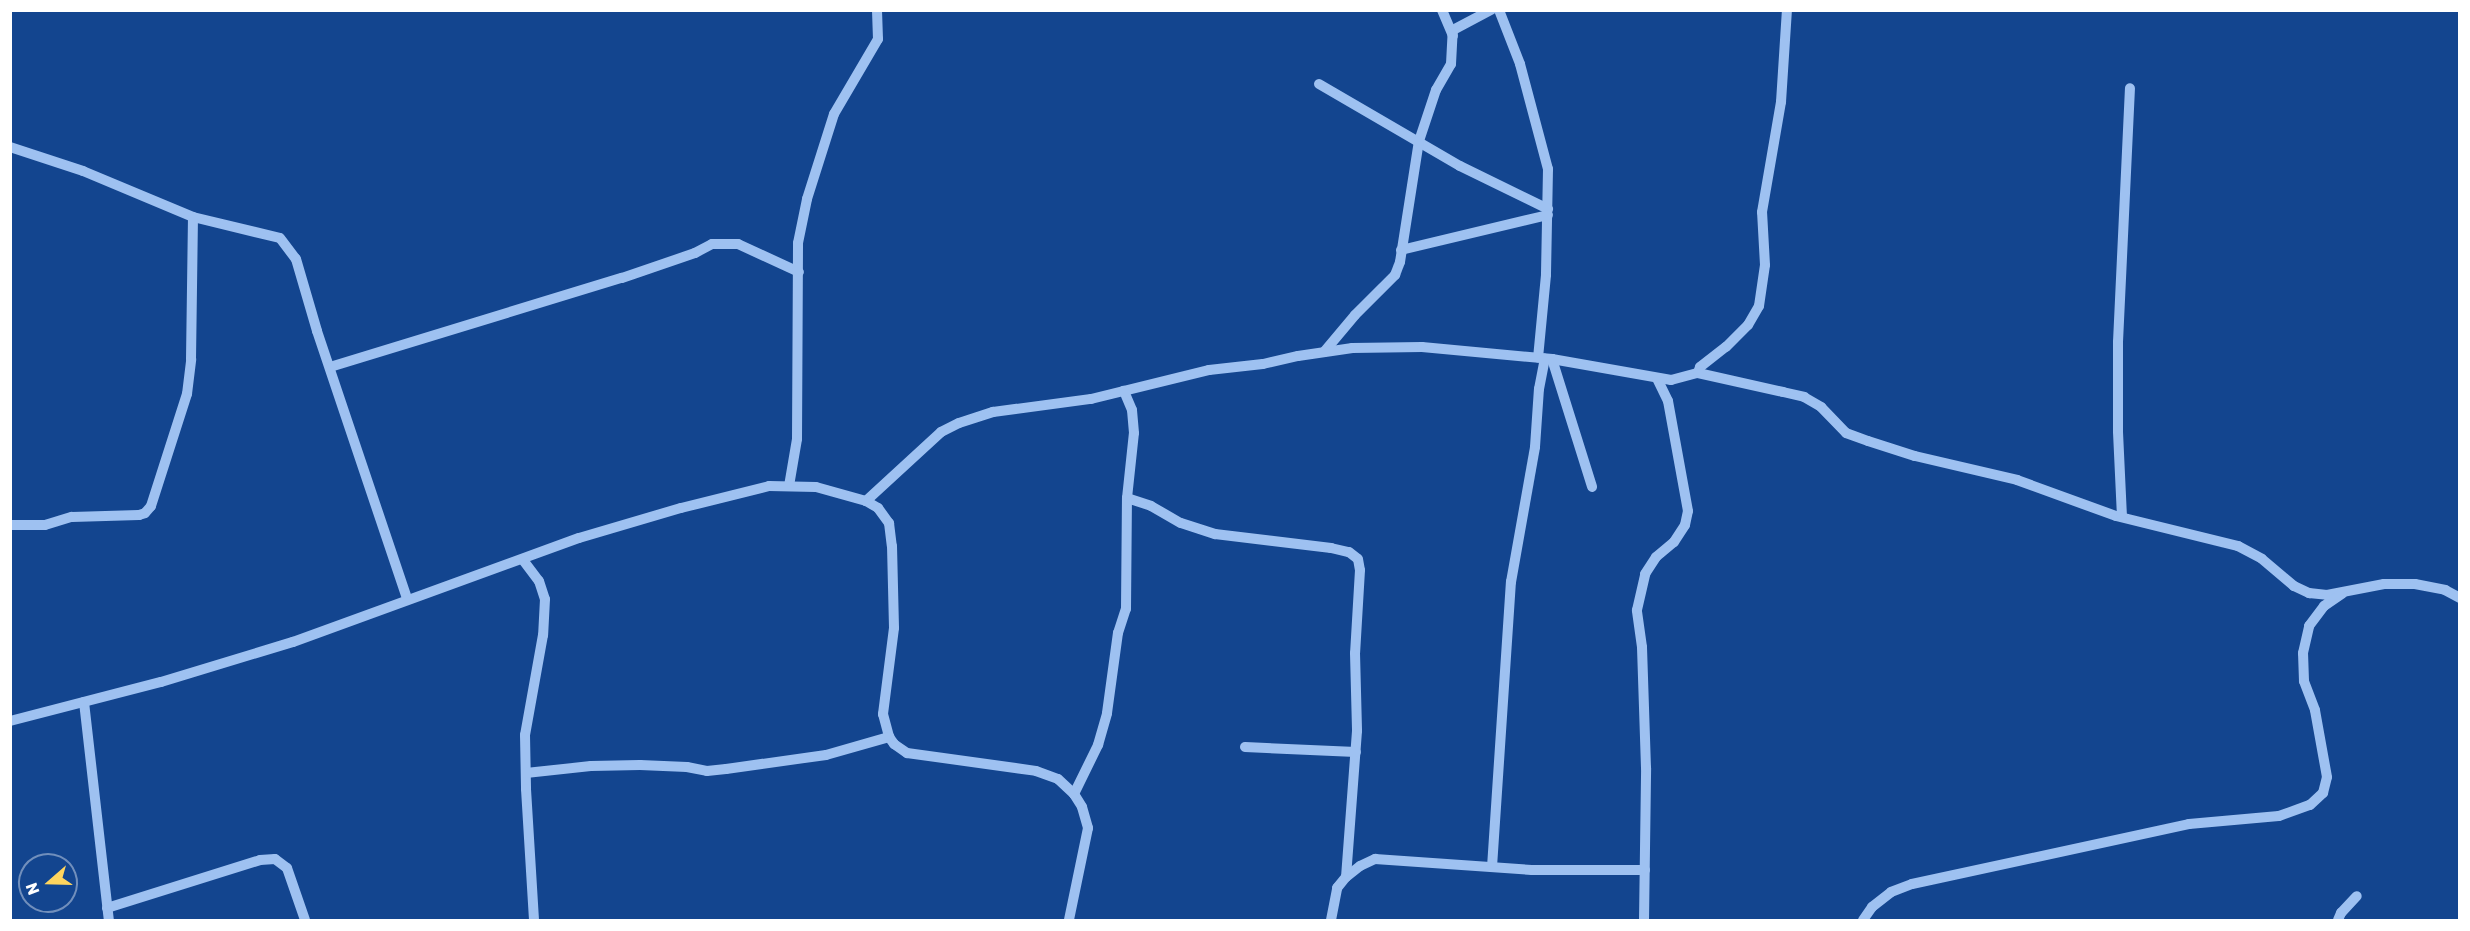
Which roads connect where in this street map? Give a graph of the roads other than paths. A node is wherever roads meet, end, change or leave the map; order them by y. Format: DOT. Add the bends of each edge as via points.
graph roads {
  1 [pos="878,10"];
  2 [pos="1442,10"];
  3 [pos="1491,10"];
  4 [pos="1499,10"];
  5 [pos="1787,10"];
  6 [pos="1453,36"];
  7 [pos="1319,84"];
  8 [pos="2130,88"];
  9 [pos="1419,141"];
  10 [pos="10,147"];
  11 [pos="1548,212"];
  12 [pos="193,217"];
  13 [pos="1401,250"];
  14 [pos="799,272"];
  15 [pos="1324,352"];
  16 [pos="1545,359"];
  17 [pos="330,367"];
  18 [pos="1698,373"];
  19 [pos="1657,378"];
  20 [pos="1124,391"];
  21 [pos="789,486"];
  22 [pos="1592,487"];
  23 [pos="1127,498"];
  24 [pos="866,501"];
  25 [pos="2122,517"];
  26 [pos="10,525"];
  27 [pos="523,560"];
  28 [pos="2460,588"];
  29 [pos="2445,590"];
  30 [pos="2345,593"];
  31 [pos="2460,598"];
  32 [pos="407,599"];
  33 [pos="84,702"];
  34 [pos="10,721"];
  35 [pos="889,737"];
  36 [pos="1245,747"];
  37 [pos="1356,752"];
  38 [pos="526,772"];
  39 [pos="1074,794"];
  40 [pos="1492,867"];
  41 [pos="1646,870"];
  42 [pos="1346,877"];
  43 [pos="2357,896"];
  44 [pos="107,908"];
  45 [pos="109,921"];
  46 [pos="305,921"];
  47 [pos="534,921"];
  48 [pos="1069,921"];
  49 [pos="1331,921"];
  50 [pos="1644,921"];
  51 [pos="1863,921"];
  52 [pos="2338,921"];
  1 -- 14 [label="street" via="878,39 834,114 807,199 798,243"];
  2 -- 6 [label="street"];
  3 -- 6 [label="street" via="1456,27"];
  4 -- 11 [label="street" via="1511,36 1548,168"];
  5 -- 18 [label="street" via="1781,102 1763,201 1766,265 1759,306 1748,325"];
  6 -- 9 [label="street" via="1451,64 1436,90"];
  7 -- 9 [label="street"];
  8 -- 25 [label="street" via="2118,342"];
  9 -- 11 [label="street"];
  9 -- 13 [label="street"];
  10 -- 12 [label="street" via="83,171"];
  11 -- 13 [label="street"];
  11 -- 16 [label="street"];
  12 -- 17 [label="street" via="280,238 296,259"];
  12 -- 26 [label="street" via="188,394 151,506 139,515 72,517 45,525"];
  13 -- 15 [label="street" via="1395,275"];
  14 -- 17 [label="street" via="738,244 712,244 622,278"];
  14 -- 21 [label="street" via="797,440"];
  15 -- 16 [label="street" via="1422,347"];
  15 -- 20 [label="street" via="1209,370"];
  16 -- 19 [label="street"];
  16 -- 22 [label="street"];
  16 -- 40 [label="street" via="1535,447 1511,582"];
  17 -- 32 [label="street"];
  18 -- 19 [label="street" via="1671,380"];
  18 -- 25 [label="street" via="1804,397 1821,407 1846,433 1916,456 2017,480"];
  19 -- 41 [label="street" via="1668,401 1688,511 1685,525 1674,542 1645,573 1637,610"];
  20 -- 23 [label="street" via="1133,420"];
  20 -- 24 [label="street" via="1069,403 993,412 959,423 941,432"];
  21 -- 24 [label="street" via="816,487"];
  21 -- 27 [label="street" via="738,492 579,538"];
  23 -- 37 [label="street" via="1215,534 1331,548 1349,552 1358,559"];
  23 -- 39 [label="street" via="1126,609 1118,633 1107,713 1098,745"];
  24 -- 35 [label="street" via="878,508 889,523 892,546 894,628 884,703"];
  25 -- 30 [label="street" via="2238,546 2308,593"];
  27 -- 32 [label="street"];
  27 -- 38 [label="street" via="539,581 545,599 539,658 527,714"];
  28 -- 29 [label="street"];
  29 -- 30 [label="street" via="2415,584 2384,584"];
  29 -- 31 [label="street"];
  30 -- 51 [label="street" via="2324,606 2309,626 2303,653 2304,681 2327,777 2323,793 2310,804 2279,816 2189,824 1912,884 1891,892 1872,907"];
  32 -- 33 [label="street" via="292,642"];
  33 -- 34 [label="street"];
  33 -- 44 [label="street"];
  35 -- 38 [label="street" via="826,755 708,771 687,766 630,765"];
  35 -- 39 [label="street" via="907,753 1036,771 1058,779"];
  36 -- 37 [label="street"];
  37 -- 42 [label="street"];
  38 -- 47 [label="street"];
  39 -- 48 [label="street" via="1088,828"];
  40 -- 41 [label="street"];
  40 -- 42 [label="street" via="1375,860"];
  41 -- 50 [label="street"];
  42 -- 49 [label="street" via="1338,888"];
  43 -- 52 [label="street"];
  44 -- 45 [label="street"];
  44 -- 46 [label="street" via="260,860 275,859 287,868"];
}
